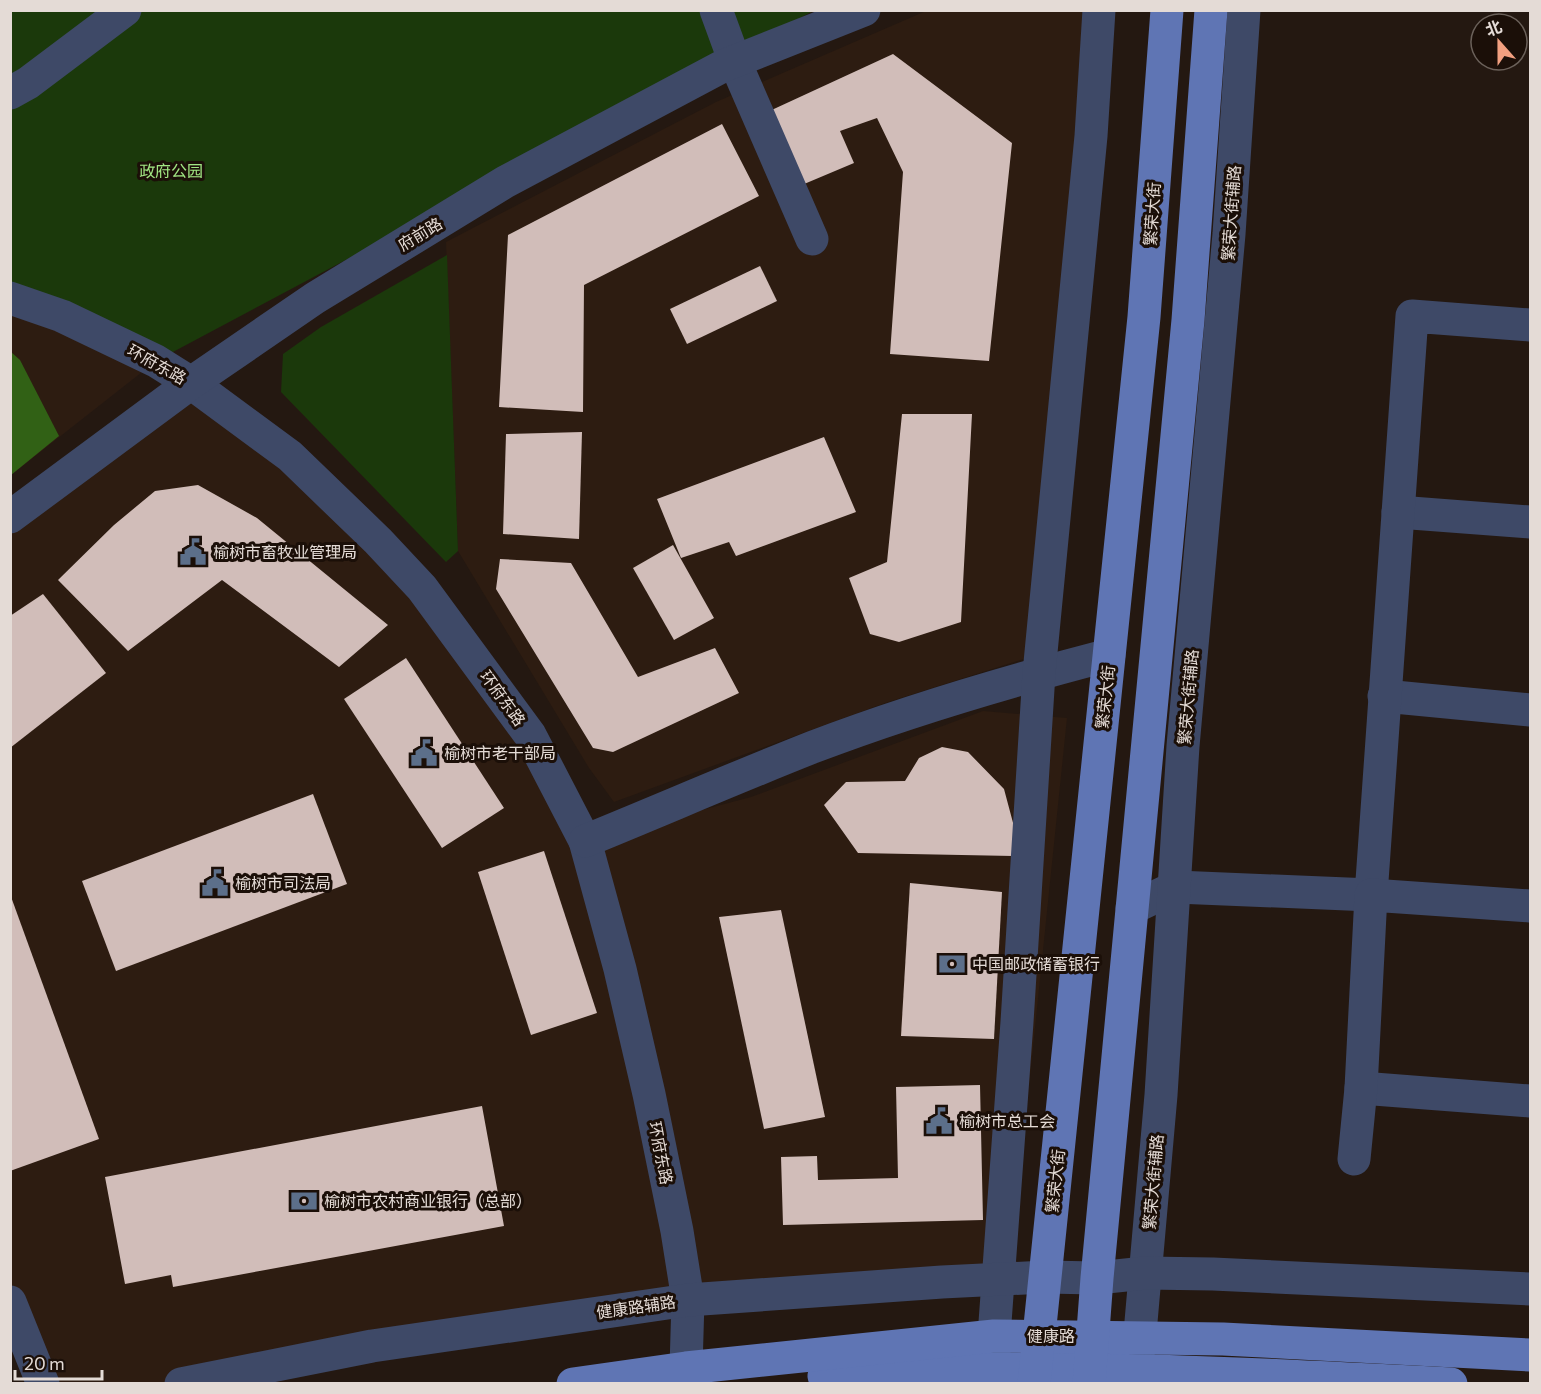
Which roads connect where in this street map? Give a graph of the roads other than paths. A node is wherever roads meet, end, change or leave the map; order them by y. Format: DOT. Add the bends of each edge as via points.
graph roads {
  1 [pos="125,10"];
  2 [pos="716,10"];
  3 [pos="864,10"];
  4 [pos="1099,10"];
  5 [pos="1167,10"];
  6 [pos="1211,10"];
  7 [pos="1245,10"];
  8 [pos="735,62"];
  9 [pos="10,93"];
  10 [pos="812,238"];
  11 [pos="10,298"];
  12 [pos="1530,325"];
  13 [pos="191,382"];
  14 [pos="1398,512"];
  15 [pos="10,517"];
  16 [pos="1530,522"];
  17 [pos="1109,655"];
  18 [pos="1039,673"];
  19 [pos="1384,696"];
  20 [pos="1530,710"];
  21 [pos="585,841"];
  22 [pos="1176,887"];
  23 [pos="1371,895"];
  24 [pos="1530,906"];
  25 [pos="1132,908"];
  26 [pos="1361,1088"];
  27 [pos="1530,1101"];
  28 [pos="1354,1159"];
  29 [pos="1145,1273"];
  30 [pos="1046,1277"];
  31 [pos="1097,1278"];
  32 [pos="998,1280"];
  33 [pos="1530,1289"];
  34 [pos="688,1300"];
  35 [pos="10,1302"];
  36 [pos="1041,1336"];
  37 [pos="1093,1336"];
  38 [pos="1530,1355"];
  39 [pos="993,1362"];
  40 [pos="1137,1364"];
  41 [pos="684,1376"];
  42 [pos="1035,1376"];
  43 [pos="1089,1376"];
  44 [pos="43,1383"];
  45 [pos="181,1383"];
  46 [pos="573,1383"];
  47 [pos="757,1383"];
  48 [pos="1451,1383"];
  1 -- 9 [label="street"];
  2 -- 8 [label="street"];
  3 -- 8 [label="street, 府前路"];
  4 -- 18 [label="street" via="1091,136"];
  5 -- 17 [label="main road, 繁荣大街" via="1144,316"];
  6 -- 25 [label="main road" via="1188,320"];
  7 -- 22 [label="street, 繁荣大街辅路" via="1184,746"];
  8 -- 10 [label="street"];
  8 -- 13 [label="street, 府前路" via="505,182 315,298"];
  11 -- 13 [label="street, 环府东路" via="62,316"];
  12 -- 14 [label="street" via="1412,316"];
  13 -- 15 [label="street, 府前路"];
  13 -- 21 [label="street, 环府东路" via="290,456 422,588 530,735"];
  14 -- 16 [label="street"];
  14 -- 19 [label="street"];
  17 -- 18 [label="street"];
  17 -- 30 [label="main road, 繁荣大街"];
  18 -- 21 [label="street" via="928,706 814,747"];
  18 -- 32 [label="street"];
  19 -- 20 [label="street"];
  19 -- 23 [label="street"];
  21 -- 34 [label="street, 环府东路" via="649,1094"];
  22 -- 23 [label="street"];
  22 -- 25 [label="street"];
  22 -- 29 [label="street, 繁荣大街辅路"];
  23 -- 24 [label="street"];
  23 -- 26 [label="street"];
  25 -- 31 [label="main road"];
  26 -- 27 [label="street"];
  26 -- 28 [label="street"];
  29 -- 31 [label="street, 健康路辅路"];
  29 -- 33 [label="street, 健康路辅路"];
  29 -- 40 [label="street, 繁荣大街辅路"];
  30 -- 31 [label="street, 健康路辅路"];
  30 -- 32 [label="street, 健康路辅路"];
  30 -- 36 [label="main road, 繁荣大街"];
  31 -- 37 [label="main road"];
  32 -- 34 [label="street, 健康路辅路"];
  32 -- 39 [label="street"];
  34 -- 41 [label="street, 环府东路"];
  34 -- 45 [label="street, 健康路辅路" via="372,1346"];
  35 -- 44 [label="street"];
  36 -- 37 [label="main road, 健康路"];
  36 -- 39 [label="main road, 健康路"];
  36 -- 42 [label="main road, 繁荣大街"];
  37 -- 40 [label="main road, 健康路"];
  37 -- 43 [label="main road"];
  38 -- 40 [label="main road, 健康路" via="1222,1339"];
  39 -- 41 [label="main road, 健康路"];
  39 -- 42 [label="main road, 健康路"];
  39 -- 47 [label="main road, 健康路"];
  40 -- 43 [label="main road, 健康路"];
  40 -- 48 [label="main road, 健康路"];
  41 -- 46 [label="main road, 健康路"];
  42 -- 43 [label="main road, 健康路"];
}
